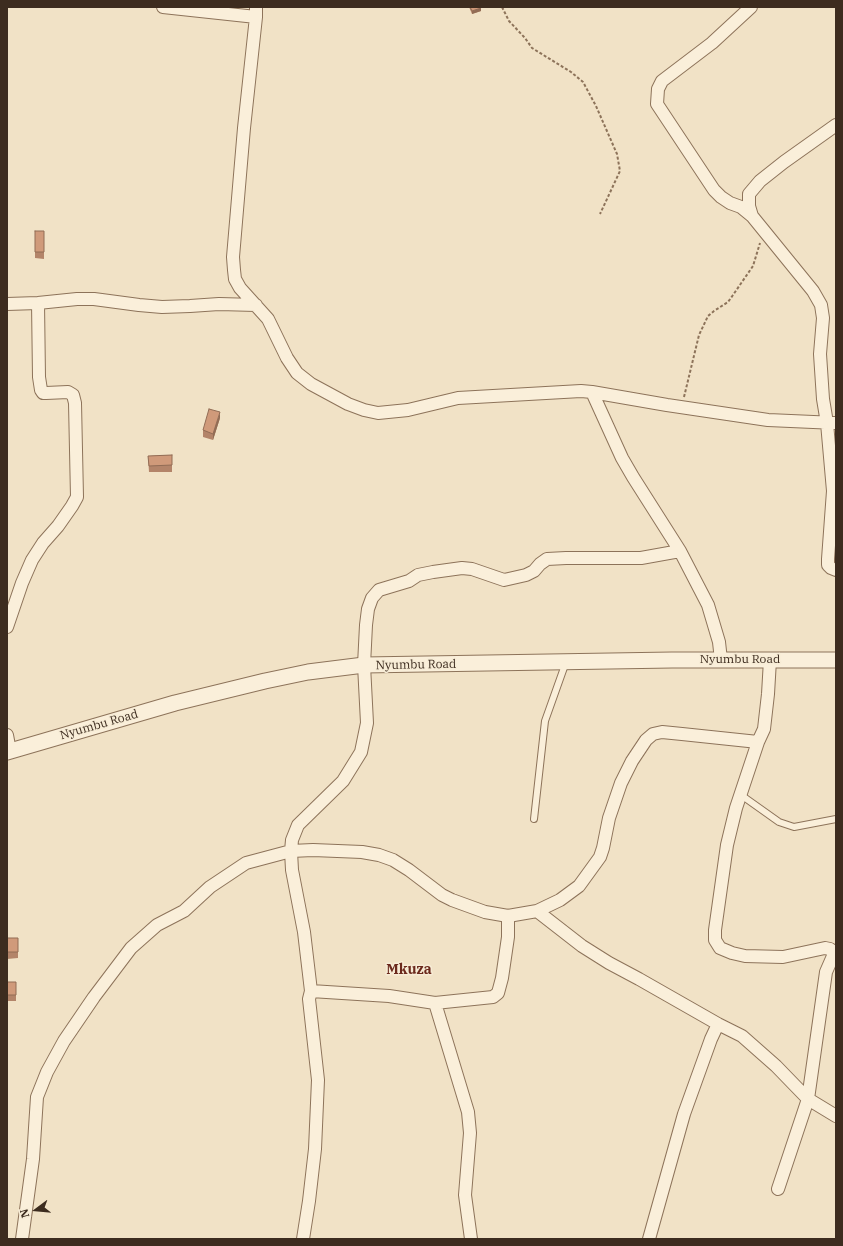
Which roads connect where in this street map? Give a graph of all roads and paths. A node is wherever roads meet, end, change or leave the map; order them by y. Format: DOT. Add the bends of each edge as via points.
graph roads {
  1 [pos="163,7"];
  2 [pos="502,7"];
  3 [pos="751,7"];
  4 [pos="256,12"];
  5 [pos="836,125"];
  6 [pos="600,214"];
  7 [pos="752,216"];
  8 [pos="764,232"];
  9 [pos="38,303"];
  10 [pos="7,304"];
  11 [pos="256,305"];
  12 [pos="592,392"];
  13 [pos="681,407"];
  14 [pos="832,423"];
  15 [pos="680,551"];
  16 [pos="836,570"];
  17 [pos="7,627"];
  18 [pos="721,660"];
  19 [pos="770,660"];
  20 [pos="836,660"];
  21 [pos="566,662"];
  22 [pos="364,666"];
  23 [pos="7,735"];
  24 [pos="758,742"];
  25 [pos="9,752"];
  26 [pos="741,795"];
  27 [pos="534,819"];
  28 [pos="836,819"];
  29 [pos="291,851"];
  30 [pos="538,911"];
  31 [pos="508,916"];
  32 [pos="310,991"];
  33 [pos="435,1003"];
  34 [pos="718,1024"];
  35 [pos="808,1099"];
  36 [pos="836,1116"];
  37 [pos="778,1189"];
  38 [pos="22,1239"];
  39 [pos="303,1239"];
  40 [pos="471,1239"];
  41 [pos="649,1239"];
  1 -- 4 [label="street"];
  2 -- 6 [label="path" via="509,21 532,48 572,72 583,82 596,106 617,154 620,171"];
  3 -- 7 [label="street" via="712,43 662,81 658,89 657,104 714,190"];
  4 -- 11 [label="street" via="233,257 240,288"];
  5 -- 7 [label="street" via="760,181 749,194"];
  7 -- 8 [label="street"];
  8 -- 13 [label="path" via="753,266 728,302 708,316 699,335"];
  8 -- 14 [label="street" via="813,291 821,305 823,318 820,348 824,399"];
  9 -- 10 [label="street"];
  9 -- 11 [label="street" via="94,299 162,306"];
  9 -- 17 [label="street" via="41,390 43,393 68,392 73,395 75,403 77,498 32,560"];
  11 -- 12 [label="street" via="268,319 297,373 311,384 364,410 408,410 458,398"];
  12 -- 13 [label="street"];
  12 -- 15 [label="street" via="622,458"];
  13 -- 14 [label="street" via="768,420"];
  14 -- 16 [label="street" via="833,491 828,565"];
  15 -- 18 [label="street" via="708,605 719,642"];
  15 -- 22 [label="street" via="641,558 547,559 534,571 504,580 462,568 418,575 409,581 379,590 372,598 366,625"];
  18 -- 19 [label="street, Nyumbu Road"];
  18 -- 21 [label="street, Nyumbu Road"];
  19 -- 20 [label="street, Nyumbu Road"];
  19 -- 24 [label="street" via="764,729"];
  21 -- 22 [label="street, Nyumbu Road"];
  21 -- 27 [label="lane" via="544,721"];
  22 -- 25 [label="street, Nyumbu Road" via="308,672 265,681 175,703"];
  22 -- 29 [label="street" via="367,723 360,752 342,781 298,826 292,840"];
  23 -- 25 [label="street"];
  24 -- 26 [label="street"];
  24 -- 30 [label="street" via="662,732 653,734 632,761 621,783 600,857 579,886 560,900"];
  26 -- 28 [label="lane" via="779,822 794,827"];
  26 -- 35 [label="street" via="727,845 715,940 720,948 745,956 782,957 825,948 833,951 826,972"];
  29 -- 31 [label="street" via="362,852 379,855 393,860 452,900 485,912"];
  29 -- 32 [label="street"];
  29 -- 38 [label="street" via="246,863 210,888 184,911 157,925 131,948 94,997 64,1041 37,1097 33,1159"];
  30 -- 31 [label="street"];
  30 -- 34 [label="street" via="609,964"];
  31 -- 33 [label="street" via="508,937 498,992 493,997"];
  32 -- 33 [label="street" via="389,996"];
  32 -- 39 [label="street" via="318,1080 314,1156"];
  33 -- 40 [label="street" via="468,1112 470,1133 465,1194"];
  34 -- 35 [label="street" via="751,1043"];
  34 -- 41 [label="street" via="708,1044 684,1114"];
  35 -- 36 [label="street"];
  35 -- 37 [label="street"];
}
